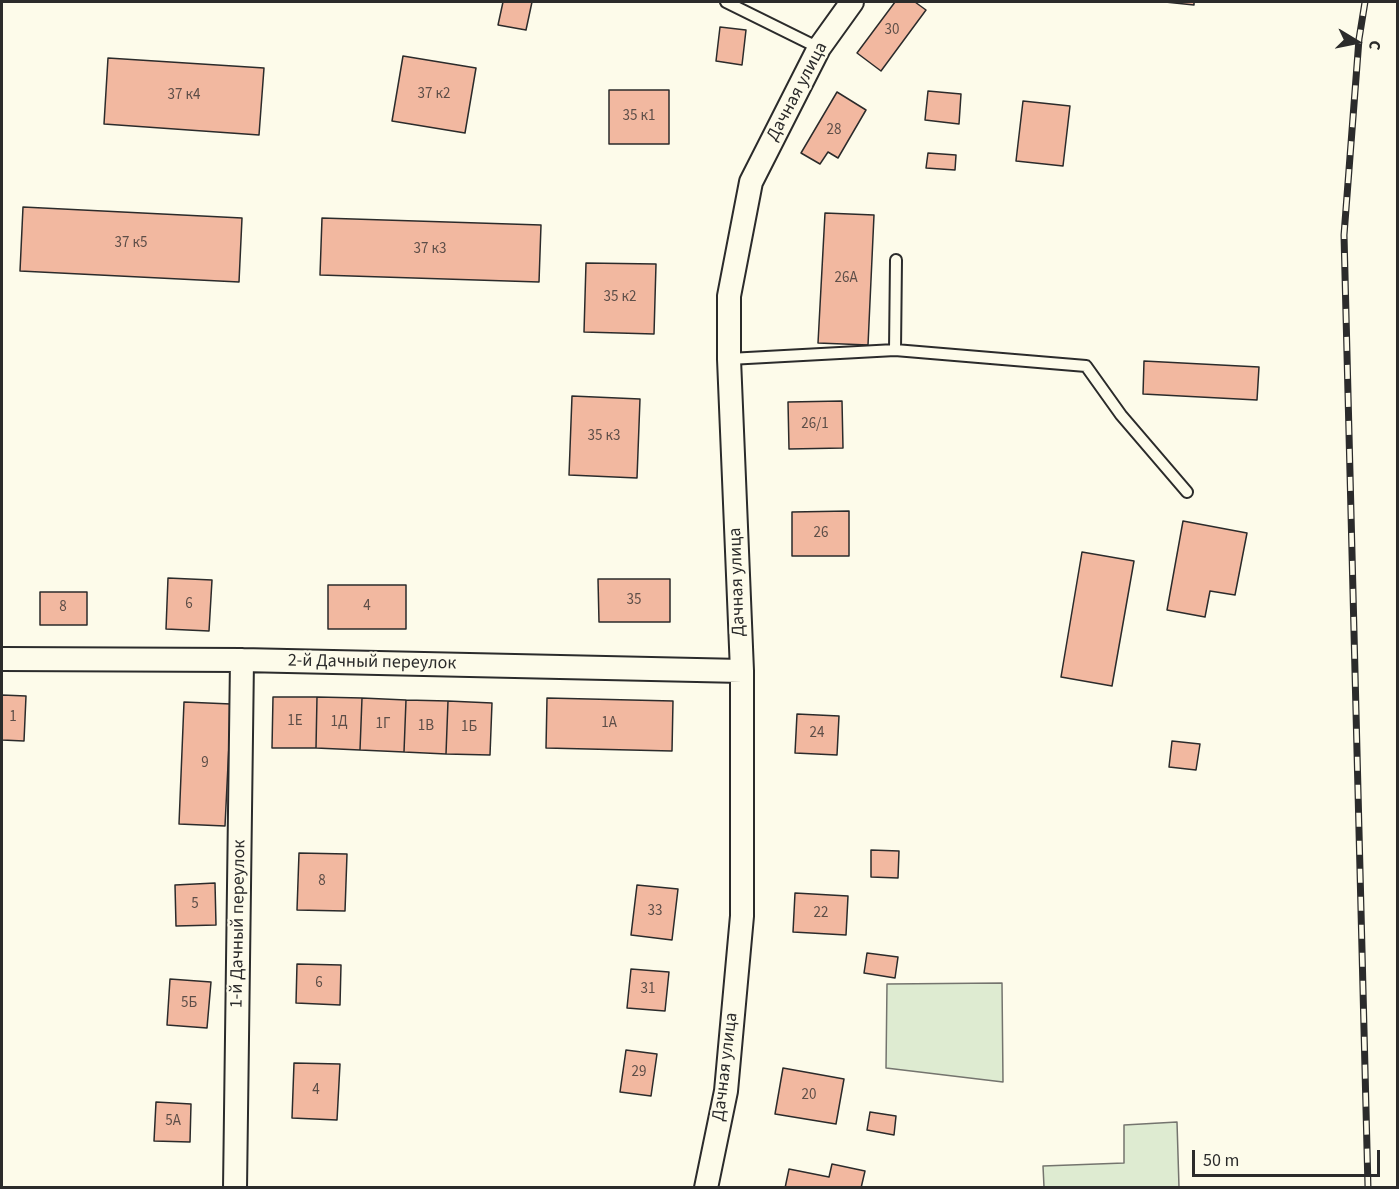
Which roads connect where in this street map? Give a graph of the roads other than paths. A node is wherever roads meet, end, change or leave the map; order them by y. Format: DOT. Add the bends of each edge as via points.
graph roads {
  1 [pos="726,2"];
  2 [pos="852,2"];
  3 [pos="819,48"];
  4 [pos="896,260"];
  5 [pos="895,350"];
  6 [pos="729,359"];
  7 [pos="1187,492"];
  8 [pos="2,659"];
  9 [pos="242,660"];
  10 [pos="742,671"];
  11 [pos="236,1188"];
  12 [pos="706,1188"];
  1 -- 3 [label="lane"];
  2 -- 3 [label="street, Дачная улица"];
  3 -- 6 [label="street, Дачная улица" via="752,182 729,296"];
  4 -- 5 [label="lane"];
  5 -- 6 [label="lane"];
  5 -- 7 [label="lane" via="1086,366 1121,415"];
  6 -- 10 [label="street, Дачная улица"];
  8 -- 9 [label="street, 2-й Дачный переулок"];
  9 -- 10 [label="street, 2-й Дачный переулок"];
  9 -- 11 [label="street, 1-й Дачный переулок"];
  10 -- 12 [label="street, Дачная улица" via="742,916 726,1091"];
}
